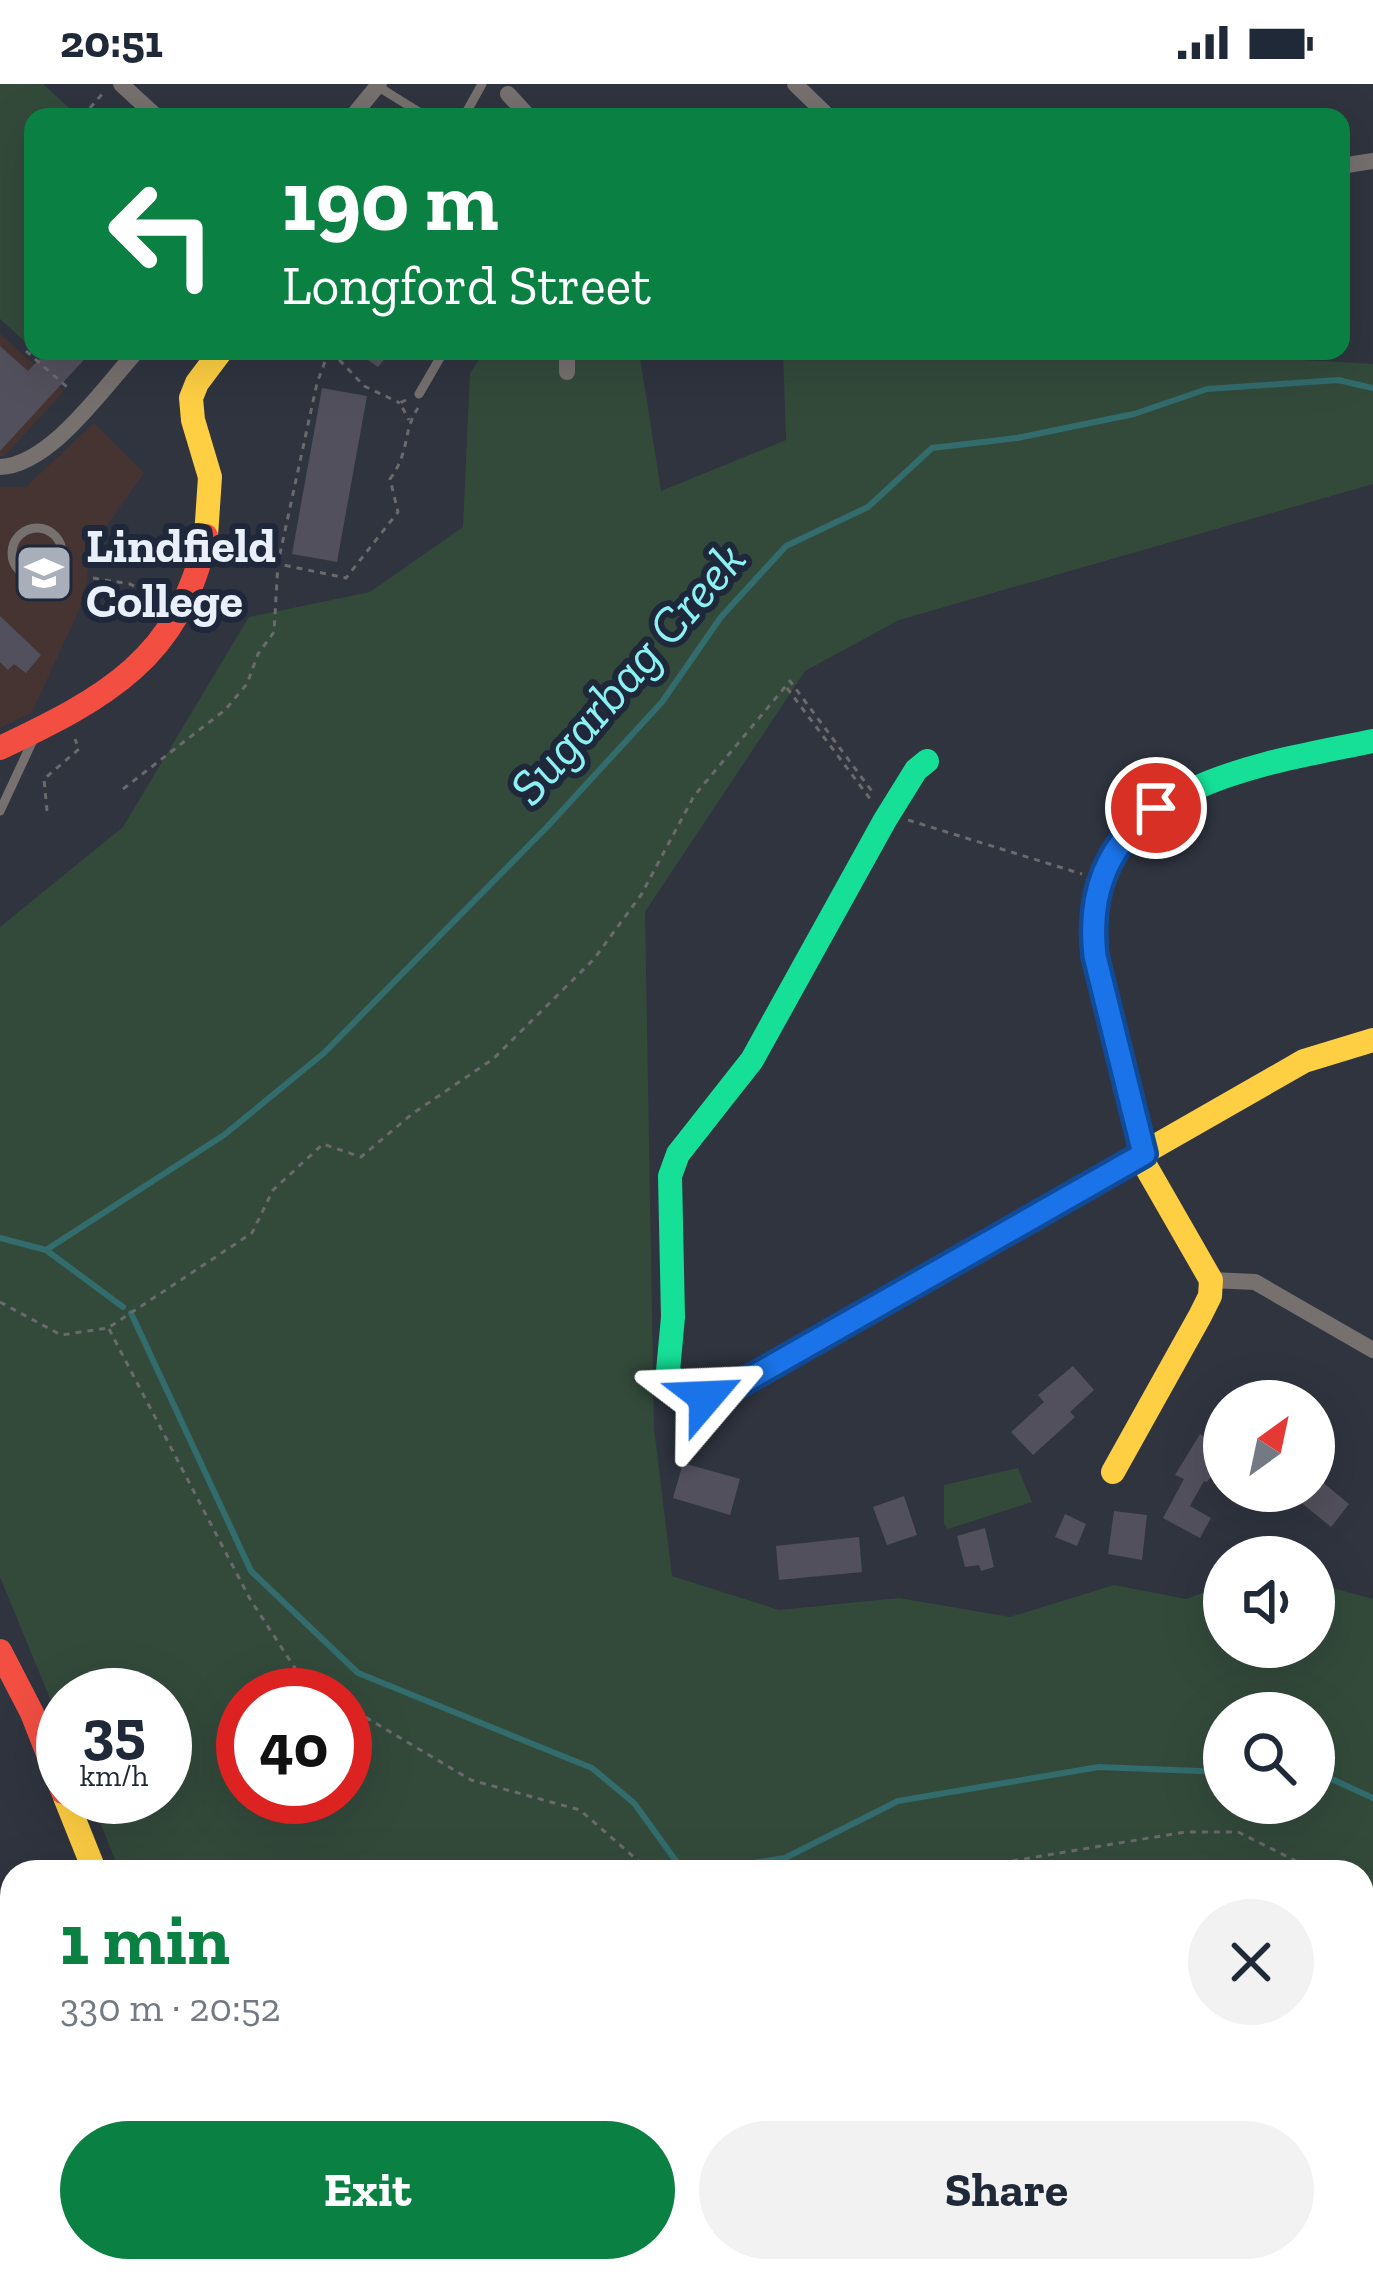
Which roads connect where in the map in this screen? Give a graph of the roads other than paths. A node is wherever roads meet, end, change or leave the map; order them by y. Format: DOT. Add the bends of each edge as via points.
graph roads {
  1 [pos="121,84"];
  2 [pos="378,85"];
  3 [pos="508,94"];
  4 [pos="147,108"];
  5 [pos="413,108"];
  6 [pos="521,108"];
  7 [pos="129,360"];
  8 [pos="214,360"];
  9 [pos="440,360"];
  10 [pos="567,360"];
  11 [pos="568,372"];
  12 [pos="419,394"];
  13 [pos="0,467"];
  14 [pos="18,571"];
  15 [pos="38,730"];
  16 [pos="1373,741"];
  17 [pos="0,748"];
  18 [pos="927,761"];
  19 [pos="0,811"];
  20 [pos="1373,1040"];
  21 [pos="1144,1154"];
  22 [pos="1211,1280"];
  23 [pos="1373,1350"];
  24 [pos="1113,1472"];
  25 [pos="0,1651"];
  26 [pos="36,1723"];
  27 [pos="76,1824"];
  28 [pos="90,1860"];
  1 -- 4 [label="street"];
  2 -- 5 [label="lane"];
  3 -- 6 [label="street"];
  7 -- 13 [label="street" via="46,449"];
  8 -- 15 [label="street" via="190,399 209,496 204,548 181,610 130,675"];
  9 -- 12 [label="lane"];
  10 -- 11 [label="street"];
  14 -- 14 [label="lane" via="11,549 19,535 33,528 55,536 62,550 54,572 32,579"];
  15 -- 17 [label="street"];
  15 -- 19 [label="lane"];
  16 -- 21 [label="street" via="1231,775 1167,800 1109,856 1093,909 1095,956"];
  18 -- 21 [label="street" via="887,817 752,1060 677,1154 668,1198 668,1371 690,1396 726,1392"];
  20 -- 21 [label="street" via="1304,1061"];
  21 -- 22 [label="street"];
  22 -- 23 [label="street" via="1255,1282"];
  22 -- 24 [label="street" via="1201,1316"];
  25 -- 26 [label="street"];
  27 -- 28 [label="street"];
}
